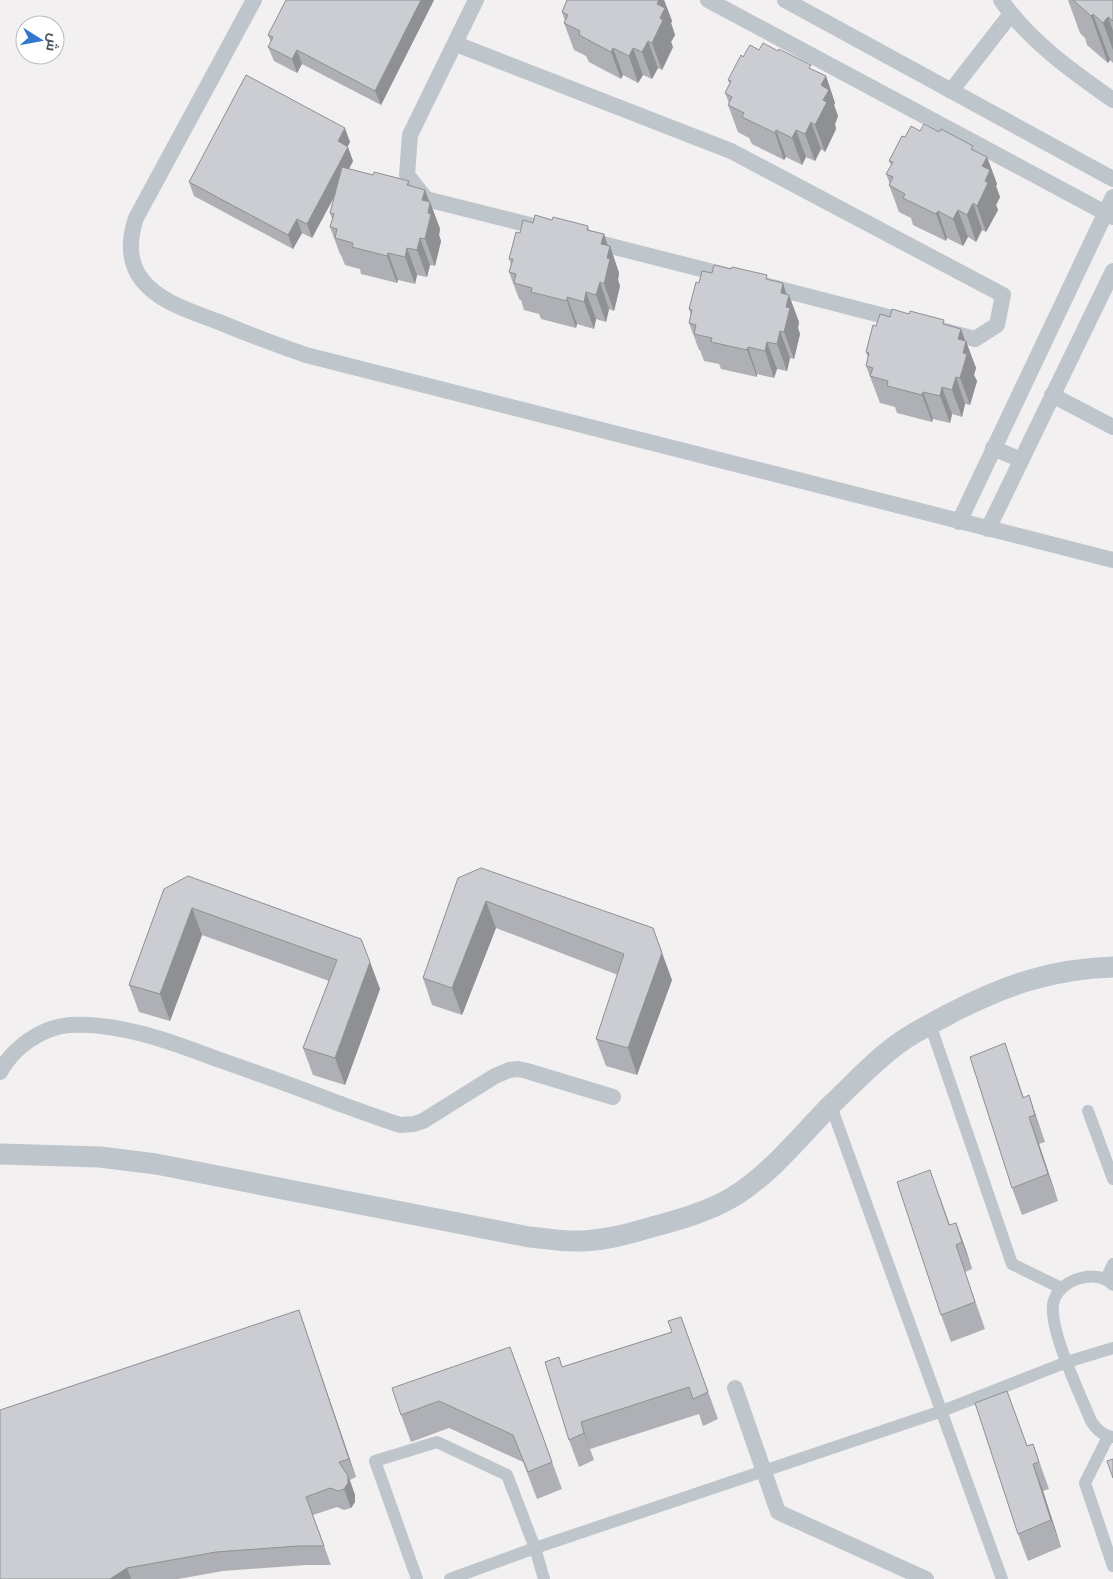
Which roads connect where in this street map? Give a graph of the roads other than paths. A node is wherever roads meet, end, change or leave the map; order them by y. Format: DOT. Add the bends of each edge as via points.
graph roads {
  1 [pos="254,0"];
  2 [pos="476,0"];
  3 [pos="708,0"];
  4 [pos="786,0"];
  5 [pos="1001,0"];
  6 [pos="811,6"];
  7 [pos="1011,14"];
  8 [pos="456,44"];
  9 [pos="951,91"];
  10 [pos="1113,100"];
  11 [pos="1113,179"];
  12 [pos="1113,197"];
  13 [pos="1109,215"];
  14 [pos="1113,271"];
  15 [pos="1052,394"];
  16 [pos="1113,426"];
  17 [pos="994,448"];
  18 [pos="1020,460"];
  19 [pos="959,522"];
  20 [pos="988,529"];
  21 [pos="1113,560"];
  22 [pos="1113,967"];
  23 [pos="930,1024"];
  24 [pos="0,1072"];
  25 [pos="613,1097"];
  26 [pos="831,1106"];
  27 [pos="1088,1111"];
  28 [pos="0,1154"];
  29 [pos="1113,1179"];
  30 [pos="1113,1264"];
  31 [pos="1109,1282"];
  32 [pos="1061,1288"];
  33 [pos="1113,1348"];
  34 [pos="1067,1362"];
  35 [pos="735,1388"];
  36 [pos="942,1410"];
  37 [pos="1111,1437"];
  38 [pos="764,1471"];
  39 [pos="535,1548"];
  40 [pos="1113,1566"];
  41 [pos="417,1579"];
  42 [pos="450,1579"];
  43 [pos="544,1579"];
  44 [pos="926,1579"];
  45 [pos="1002,1579"];
  1 -- 19 [label="street" via="134,224 132,262 150,288 196,313 306,355"];
  2 -- 8 [label="street"];
  3 -- 13 [label="street"];
  4 -- 6 [label="street"];
  5 -- 7 [label="street"];
  6 -- 9 [label="street"];
  7 -- 9 [label="street"];
  7 -- 10 [label="street" via="1045,48"];
  8 -- 8 [label="street" via="410,135 407,175 426,199 975,339 997,325 1003,295 731,151"];
  9 -- 11 [label="street"];
  12 -- 13 [label="street"];
  13 -- 17 [label="street"];
  14 -- 15 [label="street"];
  15 -- 16 [label="street"];
  15 -- 18 [label="street"];
  17 -- 18 [label="street"];
  17 -- 19 [label="street"];
  18 -- 20 [label="street"];
  19 -- 20 [label="street"];
  20 -- 21 [label="street"];
  22 -- 23 [label="street" via="1045,975 1008,986"];
  23 -- 26 [label="street" via="901,1041"];
  23 -- 32 [label="street" via="1012,1264"];
  24 -- 25 [label="street" via="25,1043 40,1034 68,1025 134,1032 184,1047 400,1125 423,1121 509,1070 527,1071"];
  26 -- 28 [label="street" via="772,1166 712,1209 606,1239 577,1241 529,1237 156,1164 100,1157"];
  26 -- 36 [label="street"];
  27 -- 29 [label="street"];
  30 -- 31 [label="street"];
  31 -- 32 [label="street" via="1095,1276"];
  32 -- 34 [label="street" via="1054,1301 1053,1314"];
  33 -- 34 [label="street"];
  34 -- 36 [label="street"];
  34 -- 37 [label="street" via="1091,1421 1100,1432"];
  35 -- 38 [label="street"];
  36 -- 38 [label="street"];
  36 -- 45 [label="street"];
  37 -- 40 [label="street" via="1085,1483"];
  38 -- 39 [label="street"];
  38 -- 44 [label="street" via="778,1512"];
  39 -- 41 [label="street" via="507,1474 437,1442 375,1461"];
  39 -- 42 [label="street"];
  39 -- 43 [label="street"];
}
